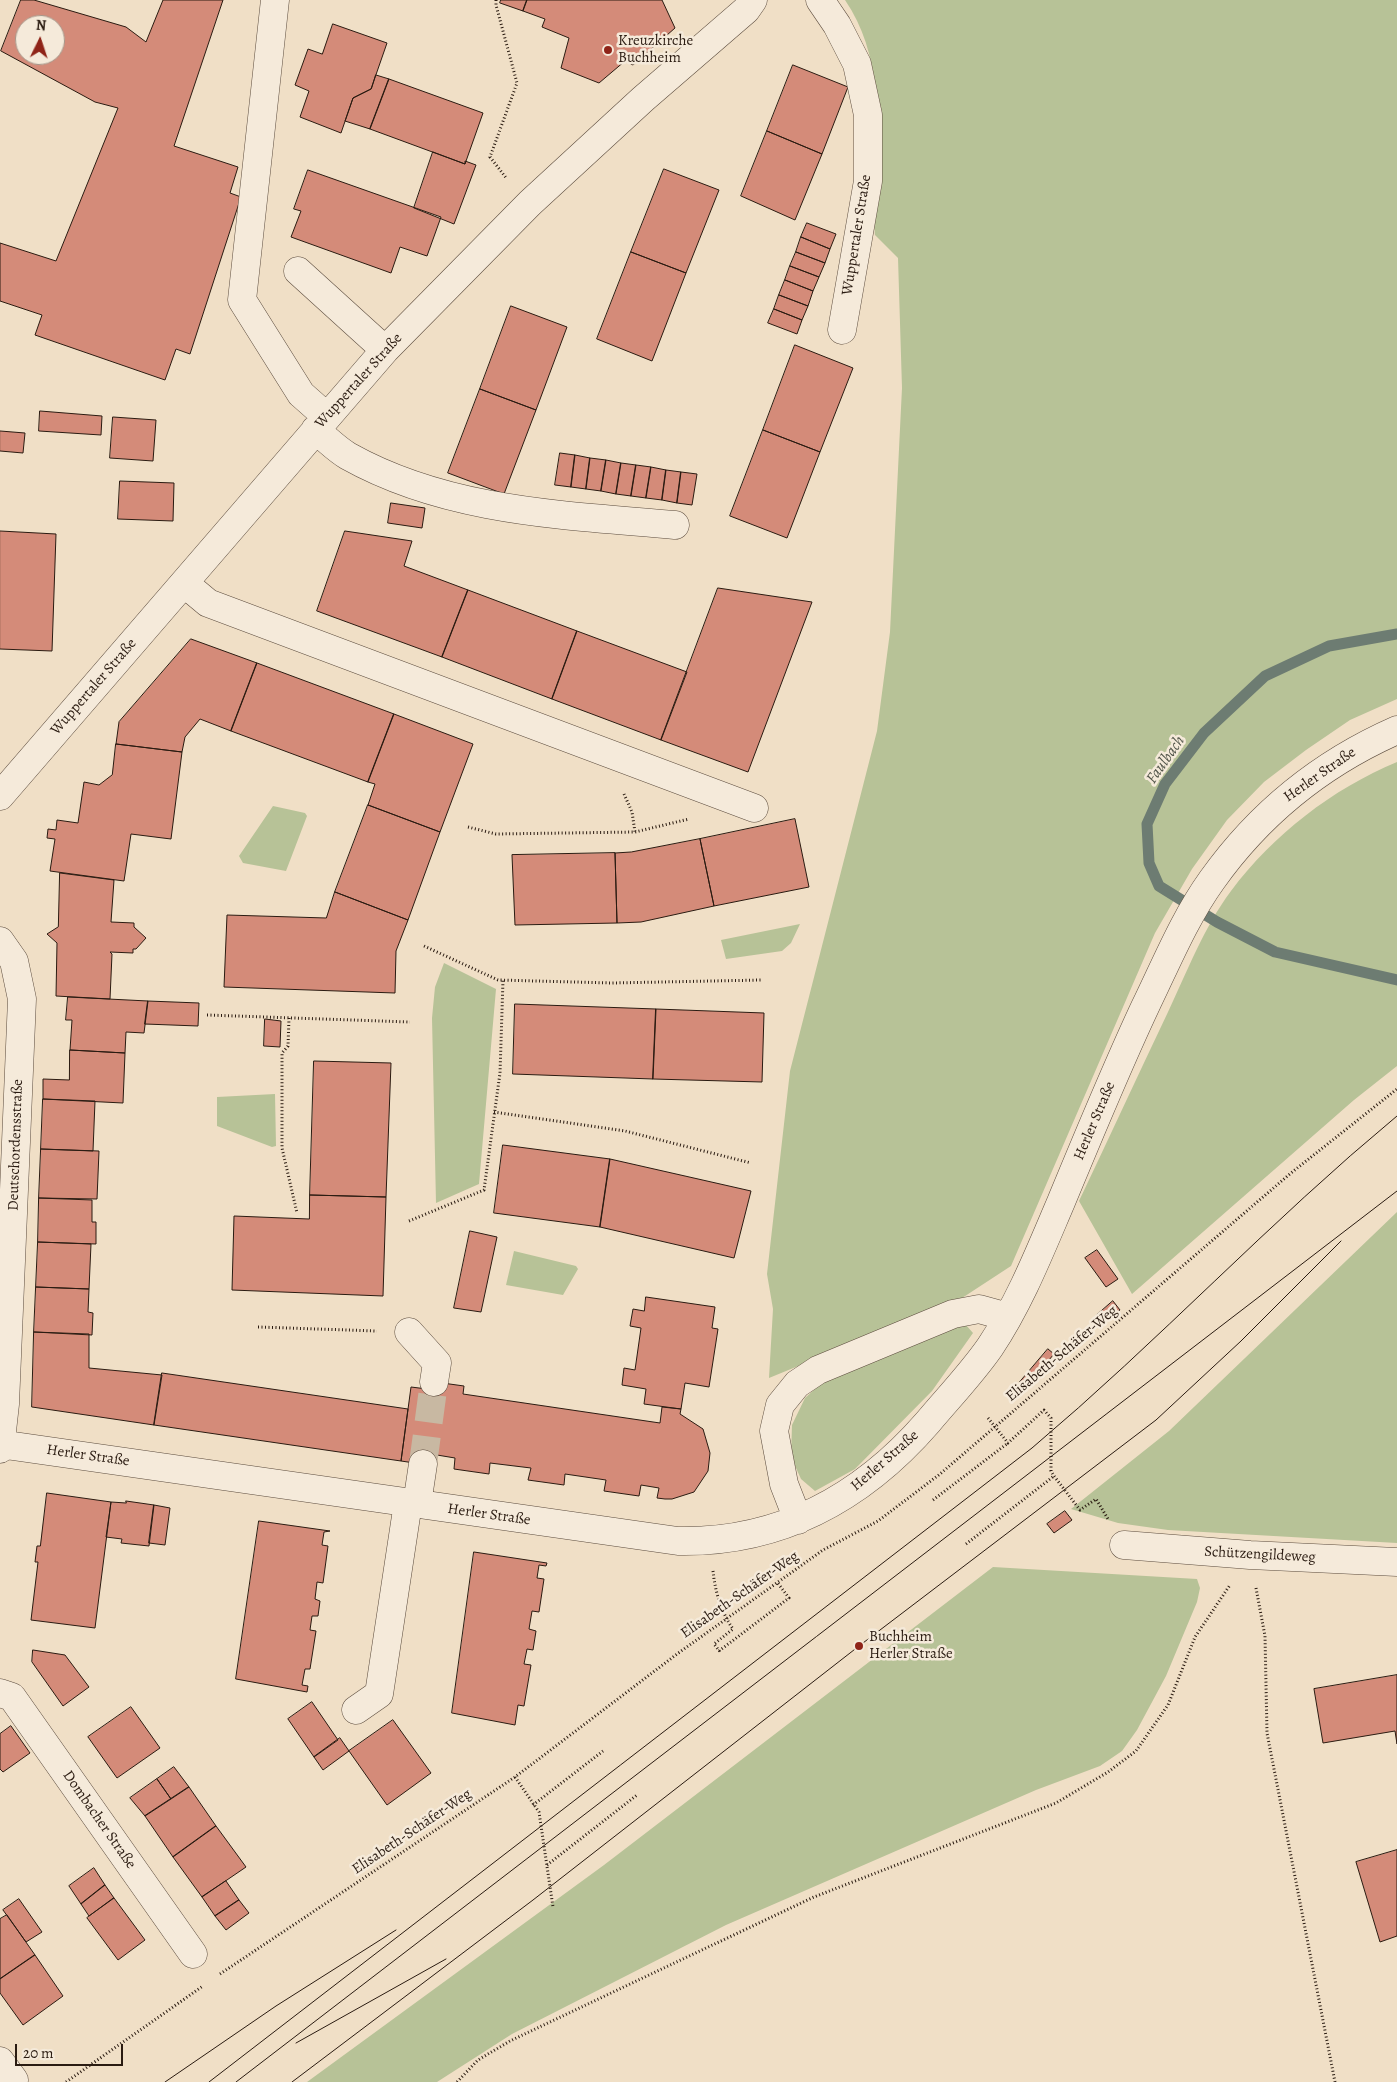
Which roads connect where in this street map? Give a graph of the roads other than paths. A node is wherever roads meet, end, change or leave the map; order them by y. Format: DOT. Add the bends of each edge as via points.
graph roads {
  1 [pos="274,0"];
  2 [pos="753,0"];
  3 [pos="820,0"];
  4 [pos="298,271"];
  5 [pos="842,330"];
  6 [pos="385,350"];
  7 [pos="321,423"];
  8 [pos="675,525"];
  9 [pos="184,583"];
  10 [pos="1397,730"];
  11 [pos="0,796"];
  12 [pos="754,808"];
  13 [pos="0,941"];
  14 [pos="1008,1317"];
  15 [pos="408,1332"];
  16 [pos="434,1382"];
  17 [pos="0,1444"];
  18 [pos="0,1449"];
  19 [pos="423,1464"];
  20 [pos="412,1504"];
  21 [pos="798,1520"];
  22 [pos="1124,1545"];
  23 [pos="1397,1562"];
  24 [pos="0,1693"];
  25 [pos="356,1710"];
  26 [pos="193,1954"];
  1 -- 7 [label="street" via="242,300"];
  2 -- 6 [label="street, Wuppertaler Straße" via="746,10 530,203"];
  3 -- 5 [label="street, Wuppertaler Straße" via="857,64 868,115 868,181"];
  4 -- 6 [label="street"];
  6 -- 7 [label="street, Wuppertaler Straße"];
  7 -- 8 [label="street" via="347,455 414,486 472,502 525,511"];
  7 -- 9 [label="street, Wuppertaler Straße"];
  9 -- 11 [label="street, Wuppertaler Straße"];
  9 -- 12 [label="street" via="208,604"];
  10 -- 14 [label="street, Herler Straße" via="1364,745 1281,802 1246,837 1212,880 1178,938 1124,1053 1031,1273"];
  13 -- 17 [label="street, Deutschordensstraße" via="14,961 22,999 6,1394"];
  14 -- 21 [label="street, Herler Straße" via="974,1367 909,1443 864,1483"];
  14 -- 21 [label="street" via="979,1309 953,1314 818,1370 797,1384 780,1405 774,1431 784,1484"];
  15 -- 16 [label="street" via="437,1363"];
  17 -- 18 [label="street"];
  17 -- 20 [label="street, Herler Straße"];
  19 -- 20 [label="street"];
  20 -- 21 [label="street, Herler Straße" via="678,1542 710,1542 752,1535"];
  20 -- 25 [label="street" via="379,1694"];
  22 -- 23 [label="street, Schützengildeweg"];
  24 -- 26 [label="street, Dombacher Straße" via="12,1697"];
}
